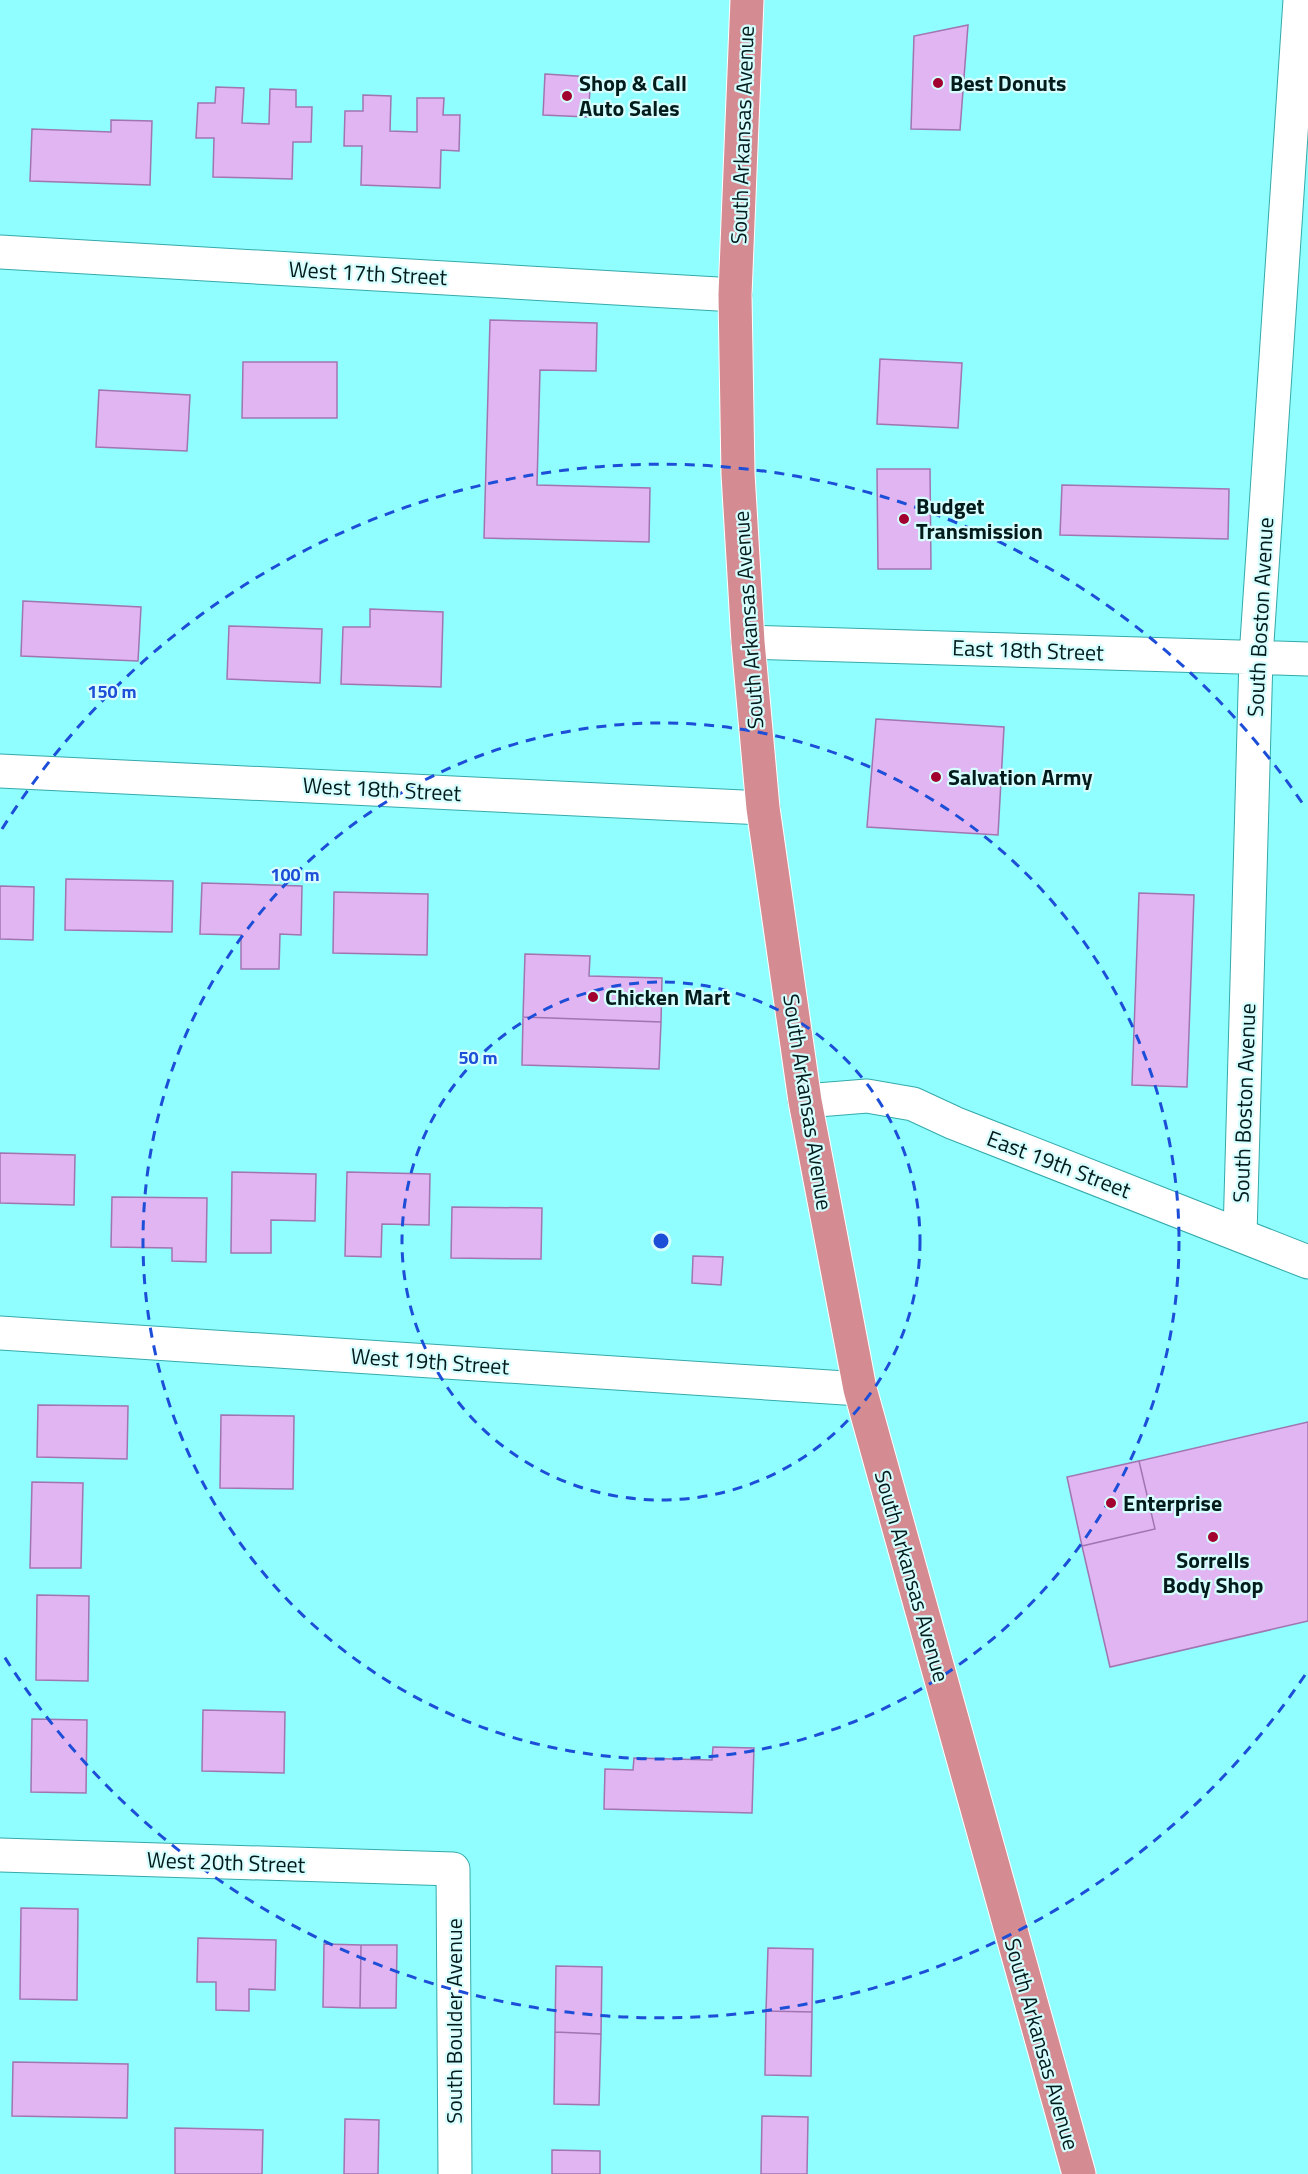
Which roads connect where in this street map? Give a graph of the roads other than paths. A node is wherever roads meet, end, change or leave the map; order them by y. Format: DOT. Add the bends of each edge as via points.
graph roads {
  1 [pos="747,0"];
  2 [pos="1300,0"];
  3 [pos="0,252"];
  4 [pos="735,295"];
  5 [pos="747,642"];
  6 [pos="1256,657"];
  7 [pos="1308,659"];
  8 [pos="0,771"];
  9 [pos="764,808"];
  10 [pos="805,1101"];
  11 [pos="1240,1235"];
  12 [pos="1308,1262"];
  13 [pos="0,1333"];
  14 [pos="860,1389"];
  15 [pos="0,1855"];
  16 [pos="453,1869"];
  17 [pos="455,2174"];
  18 [pos="1079,2174"];
  1 -- 4 [label="highway, South Arkansas Avenue"];
  2 -- 6 [label="street, South Boston Avenue"];
  3 -- 4 [label="street, West 17th Street"];
  4 -- 5 [label="highway, South Arkansas Avenue" via="738,474"];
  5 -- 6 [label="street, East 18th Street"];
  5 -- 9 [label="highway, South Arkansas Avenue"];
  6 -- 7 [label="street, East 18th Street"];
  6 -- 11 [label="street, South Boston Avenue"];
  8 -- 9 [label="street, West 18th Street"];
  9 -- 10 [label="highway, South Arkansas Avenue"];
  10 -- 11 [label="street, East 19th Street" via="867,1096 913,1104"];
  10 -- 14 [label="highway, South Arkansas Avenue"];
  11 -- 12 [label="street, East 19th Street"];
  13 -- 14 [label="street, West 19th Street"];
  14 -- 18 [label="highway, South Arkansas Avenue"];
  15 -- 16 [label="street, West 20th Street"];
  16 -- 17 [label="street, South Boulder Avenue"];
}
